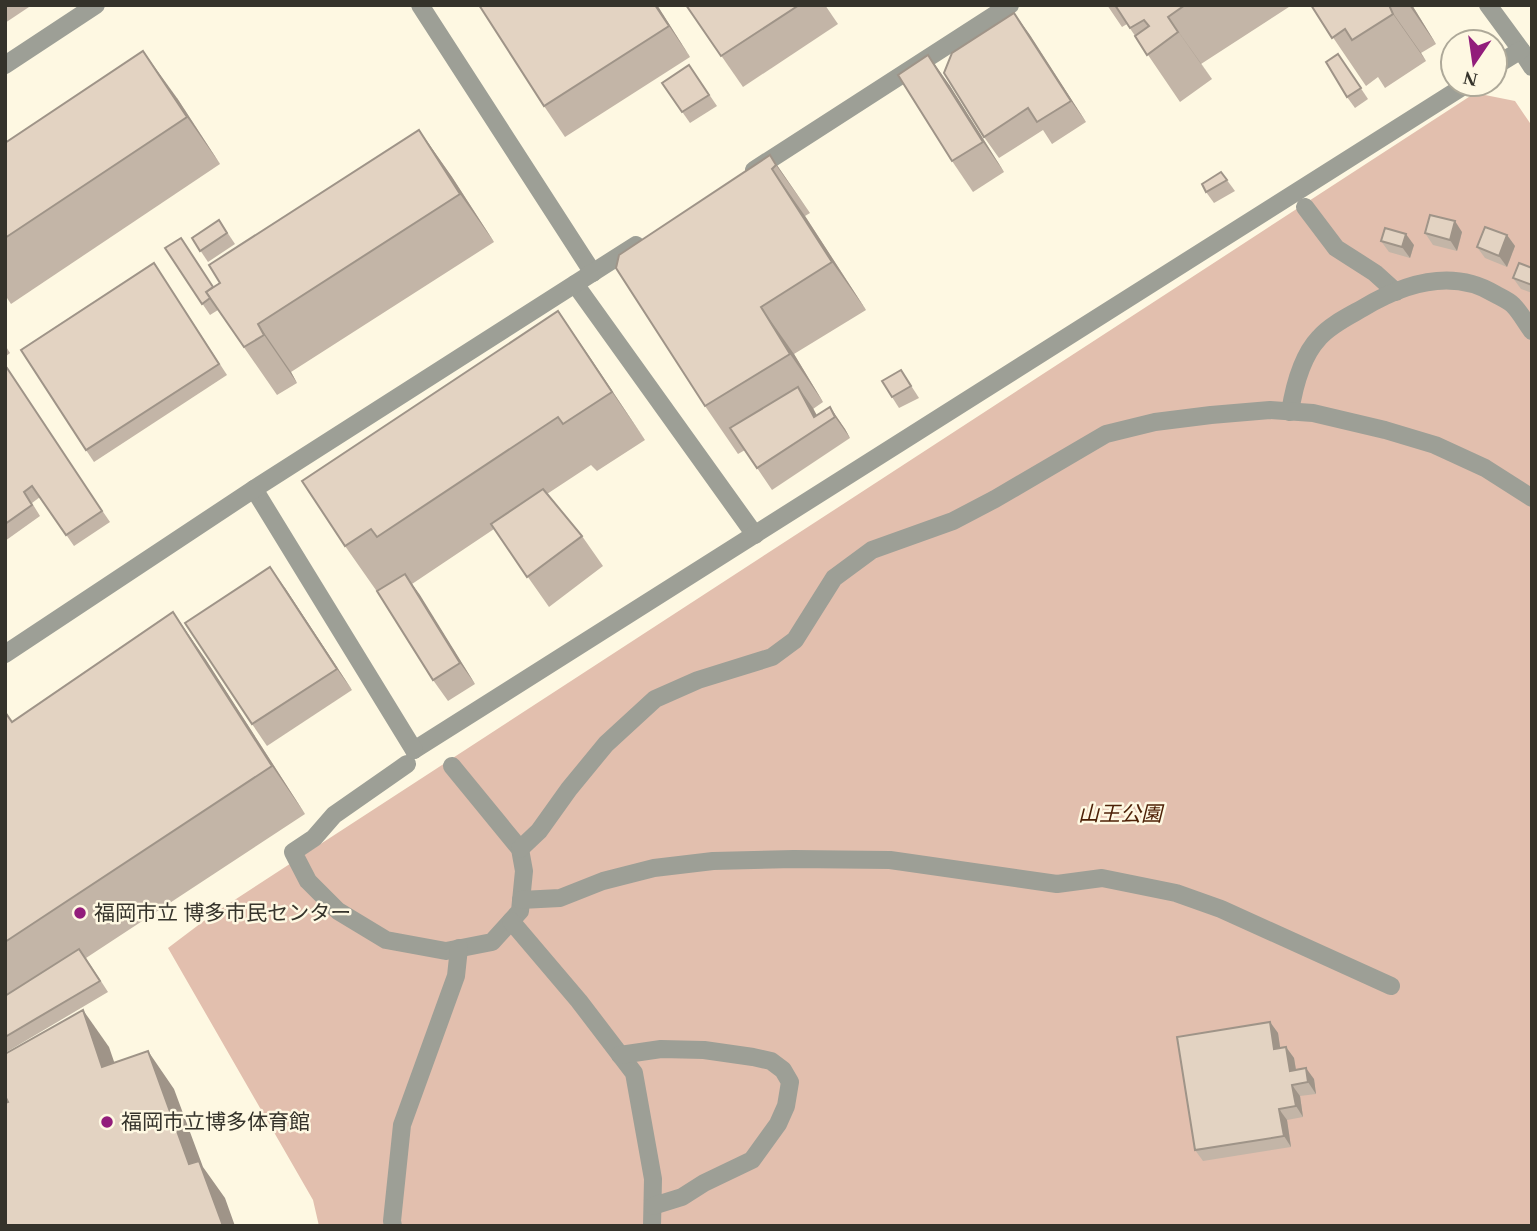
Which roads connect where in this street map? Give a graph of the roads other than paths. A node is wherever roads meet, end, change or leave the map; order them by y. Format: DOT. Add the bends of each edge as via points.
graph roads {
  1 [pos="96,5"];
  2 [pos="420,5"];
  3 [pos="1010,5"];
  4 [pos="1488,5"];
  5 [pos="1521,50"];
  6 [pos="1509,57"];
  7 [pos="5,65"];
  8 [pos="1532,67"];
  9 [pos="1445,98"];
  10 [pos="744,177"];
  11 [pos="1305,207"];
  12 [pos="651,236"];
  13 [pos="593,273"];
  14 [pos="575,284"];
  15 [pos="1396,292"];
  16 [pos="1532,331"];
  17 [pos="1290,412"];
  18 [pos="254,489"];
  19 [pos="1532,498"];
  20 [pos="755,535"];
  21 [pos="5,654"];
  22 [pos="410,757"];
  23 [pos="452,766"];
  24 [pos="520,849"];
  25 [pos="521,900"];
  26 [pos="511,921"];
  27 [pos="459,948"];
  28 [pos="1391,986"];
  29 [pos="620,1055"];
  30 [pos="653,1206"];
  31 [pos="393,1226"];
  32 [pos="653,1226"];
  1 -- 7 [label="street"];
  2 -- 13 [label="street"];
  3 -- 10 [label="street"];
  4 -- 5 [label="street"];
  5 -- 6 [label="street"];
  5 -- 8 [label="street"];
  9 -- 20 [label="street"];
  11 -- 15 [label="street" via="1336,248"];
  12 -- 13 [label="street"];
  13 -- 14 [label="street"];
  14 -- 18 [label="street"];
  14 -- 20 [label="street"];
  15 -- 16 [label="street" via="1437,281 1457,280 1484,287 1513,304"];
  15 -- 17 [label="street" via="1319,337 1305,358"];
  17 -- 19 [label="street" via="1313,413 1435,445 1485,468"];
  17 -- 24 [label="street" via="1155,422 1106,434 953,521 872,550 834,578 795,640 772,657 655,699 606,744"];
  18 -- 21 [label="street"];
  18 -- 22 [label="street"];
  20 -- 22 [label="street"];
  22 -- 27 [label="street" via="293,852 308,881 338,911 386,940 446,951"];
  23 -- 24 [label="street"];
  24 -- 25 [label="street" via="524,871"];
  25 -- 26 [label="street" via="520,911"];
  25 -- 28 [label="street" via="560,898 654,868 713,861 890,860 1057,884 1102,878 1176,893 1221,909"];
  26 -- 27 [label="street" via="492,942"];
  26 -- 29 [label="street"];
  27 -- 31 [label="street" via="456,975 402,1125"];
  29 -- 30 [label="street" via="634,1073 653,1179"];
  29 -- 30 [label="street" via="661,1049 753,1057 771,1061 790,1082 778,1125 752,1160 682,1197"];
  30 -- 32 [label="street"];
}
